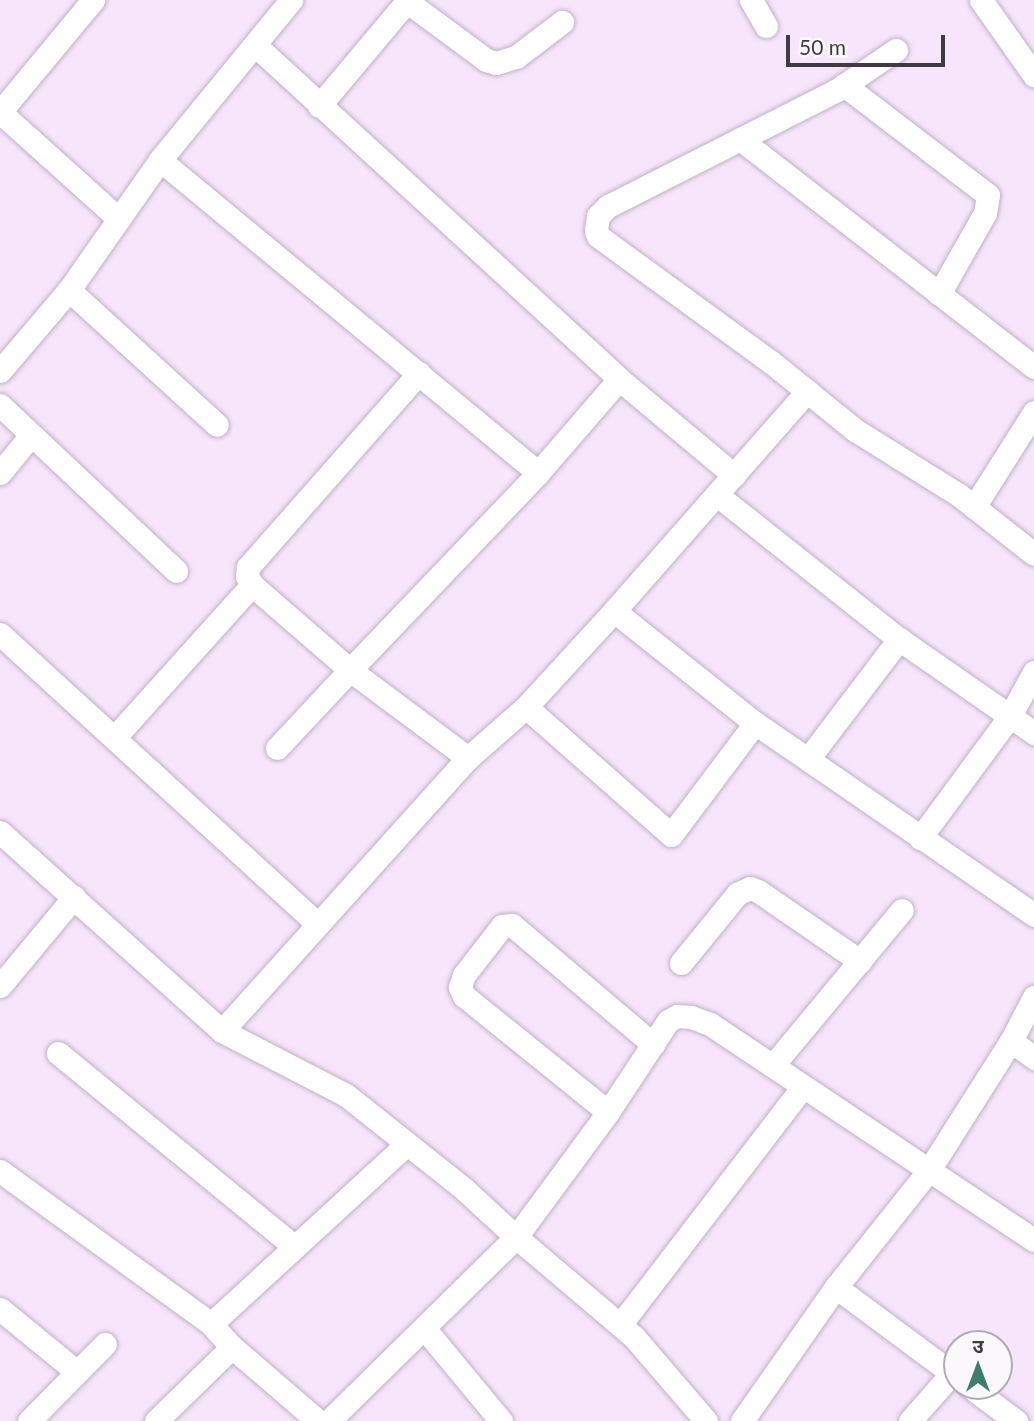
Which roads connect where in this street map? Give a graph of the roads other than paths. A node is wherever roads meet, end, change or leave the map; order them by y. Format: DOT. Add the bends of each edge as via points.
graph roads {
  1 [pos="291,0"];
  2 [pos="407,0"];
  3 [pos="751,0"];
  4 [pos="981,0"];
  5 [pos="81,4"];
  6 [pos="562,22"];
  7 [pos="766,26"];
  8 [pos="255,45"];
  9 [pos="896,50"];
  10 [pos="1034,75"];
  11 [pos="844,85"];
  12 [pos="319,106"];
  13 [pos="0,112"];
  14 [pos="740,139"];
  15 [pos="160,160"];
  16 [pos="118,219"];
  17 [pos="69,290"];
  18 [pos="939,294"];
  19 [pos="1034,367"];
  20 [pos="0,371"];
  21 [pos="419,373"];
  22 [pos="619,379"];
  23 [pos="807,391"];
  24 [pos="0,405"];
  25 [pos="1034,412"];
  26 [pos="217,425"];
  27 [pos="31,435"];
  28 [pos="0,473"];
  29 [pos="538,473"];
  30 [pos="734,475"];
  31 [pos="717,495"];
  32 [pos="974,507"];
  33 [pos="1034,554"];
  34 [pos="176,571"];
  35 [pos="252,586"];
  36 [pos="614,611"];
  37 [pos="0,634"];
  38 [pos="900,639"];
  39 [pos="350,670"];
  40 [pos="1034,672"];
  41 [pos="526,707"];
  42 [pos="1010,716"];
  43 [pos="755,723"];
  44 [pos="1034,733"];
  45 [pos="115,737"];
  46 [pos="277,748"];
  47 [pos="468,758"];
  48 [pos="808,759"];
  49 [pos="0,832"];
  50 [pos="920,838"];
  51 [pos="74,897"];
  52 [pos="902,910"];
  53 [pos="1034,915"];
  54 [pos="317,923"];
  55 [pos="860,961"];
  56 [pos="681,963"];
  57 [pos="0,986"];
  58 [pos="1034,997"];
  59 [pos="222,1031"];
  60 [pos="1011,1041"];
  61 [pos="653,1044"];
  62 [pos="58,1053"];
  63 [pos="1034,1058"];
  64 [pos="774,1064"];
  65 [pos="802,1088"];
  66 [pos="608,1112"];
  67 [pos="407,1144"];
  68 [pos="929,1170"];
  69 [pos="0,1171"];
  70 [pos="516,1237"];
  71 [pos="1034,1240"];
  72 [pos="295,1247"];
  73 [pos="836,1287"];
  74 [pos="0,1309"];
  75 [pos="211,1324"];
  76 [pos="621,1325"];
  77 [pos="424,1328"];
  78 [pos="106,1344"];
  79 [pos="232,1347"];
  80 [pos="943,1367"];
  81 [pos="77,1372"];
  82 [pos="943,1393"];
  83 [pos="988,1400"];
  84 [pos="29,1421"];
  85 [pos="156,1421"];
  86 [pos="318,1421"];
  87 [pos="329,1421"];
  88 [pos="501,1421"];
  89 [pos="706,1421"];
  90 [pos="742,1421"];
  91 [pos="910,1421"];
  92 [pos="1016,1421"];
  1 -- 8 [label="street"];
  2 -- 6 [label="street" via="496,63 516,57"];
  2 -- 12 [label="street"];
  3 -- 7 [label="street"];
  4 -- 10 [label="street"];
  5 -- 13 [label="street"];
  8 -- 12 [label="street"];
  8 -- 15 [label="street"];
  9 -- 11 [label="street"];
  11 -- 14 [label="street"];
  11 -- 18 [label="street" via="988,195 985,213"];
  12 -- 22 [label="street"];
  13 -- 16 [label="street"];
  14 -- 18 [label="street"];
  14 -- 23 [label="street" via="608,206 598,216 596,230 598,236"];
  15 -- 16 [label="street"];
  15 -- 21 [label="street"];
  16 -- 17 [label="street"];
  17 -- 20 [label="street"];
  17 -- 26 [label="street"];
  18 -- 19 [label="street"];
  21 -- 29 [label="street"];
  21 -- 35 [label="street" via="253,559 247,576"];
  22 -- 29 [label="street"];
  22 -- 30 [label="street"];
  23 -- 30 [label="street"];
  23 -- 32 [label="street" via="855,430"];
  24 -- 27 [label="street"];
  25 -- 32 [label="street"];
  27 -- 28 [label="street"];
  27 -- 34 [label="street"];
  29 -- 39 [label="street"];
  30 -- 31 [label="street"];
  31 -- 36 [label="street"];
  31 -- 38 [label="street"];
  32 -- 33 [label="street"];
  35 -- 39 [label="street"];
  35 -- 45 [label="street"];
  36 -- 41 [label="street"];
  36 -- 43 [label="street"];
  37 -- 45 [label="street"];
  38 -- 42 [label="street"];
  38 -- 48 [label="street"];
  39 -- 46 [label="street"];
  39 -- 47 [label="street"];
  40 -- 42 [label="street"];
  41 -- 43 [label="street" via="671,835"];
  41 -- 47 [label="street"];
  42 -- 44 [label="street"];
  42 -- 50 [label="street"];
  43 -- 48 [label="street"];
  45 -- 54 [label="street"];
  47 -- 54 [label="street"];
  48 -- 50 [label="street"];
  49 -- 51 [label="street"];
  50 -- 53 [label="street"];
  51 -- 57 [label="street"];
  51 -- 59 [label="street"];
  52 -- 55 [label="street"];
  54 -- 59 [label="street"];
  55 -- 56 [label="street" via="750,888 737,894"];
  55 -- 64 [label="street"];
  58 -- 60 [label="street"];
  59 -- 67 [label="street" via="346,1095"];
  60 -- 63 [label="street"];
  60 -- 68 [label="street"];
  61 -- 64 [label="street" via="668,1021 691,1017"];
  61 -- 66 [label="street"];
  61 -- 66 [label="street" via="512,925 502,926 464,975 460,987 464,996"];
  62 -- 72 [label="street"];
  64 -- 65 [label="street"];
  65 -- 68 [label="street"];
  65 -- 76 [label="street"];
  66 -- 70 [label="street"];
  67 -- 70 [label="street"];
  67 -- 72 [label="street"];
  68 -- 71 [label="street"];
  68 -- 73 [label="street"];
  69 -- 75 [label="street"];
  70 -- 76 [label="street"];
  70 -- 77 [label="street"];
  72 -- 75 [label="street"];
  73 -- 80 [label="street"];
  73 -- 90 [label="street"];
  74 -- 81 [label="street"];
  75 -- 79 [label="street"];
  76 -- 89 [label="street"];
  77 -- 87 [label="street"];
  77 -- 88 [label="street"];
  78 -- 81 [label="street"];
  79 -- 85 [label="street"];
  79 -- 86 [label="street"];
  81 -- 84 [label="street"];
  82 -- 91 [label="street"];
  83 -- 92 [label="street"];
}
